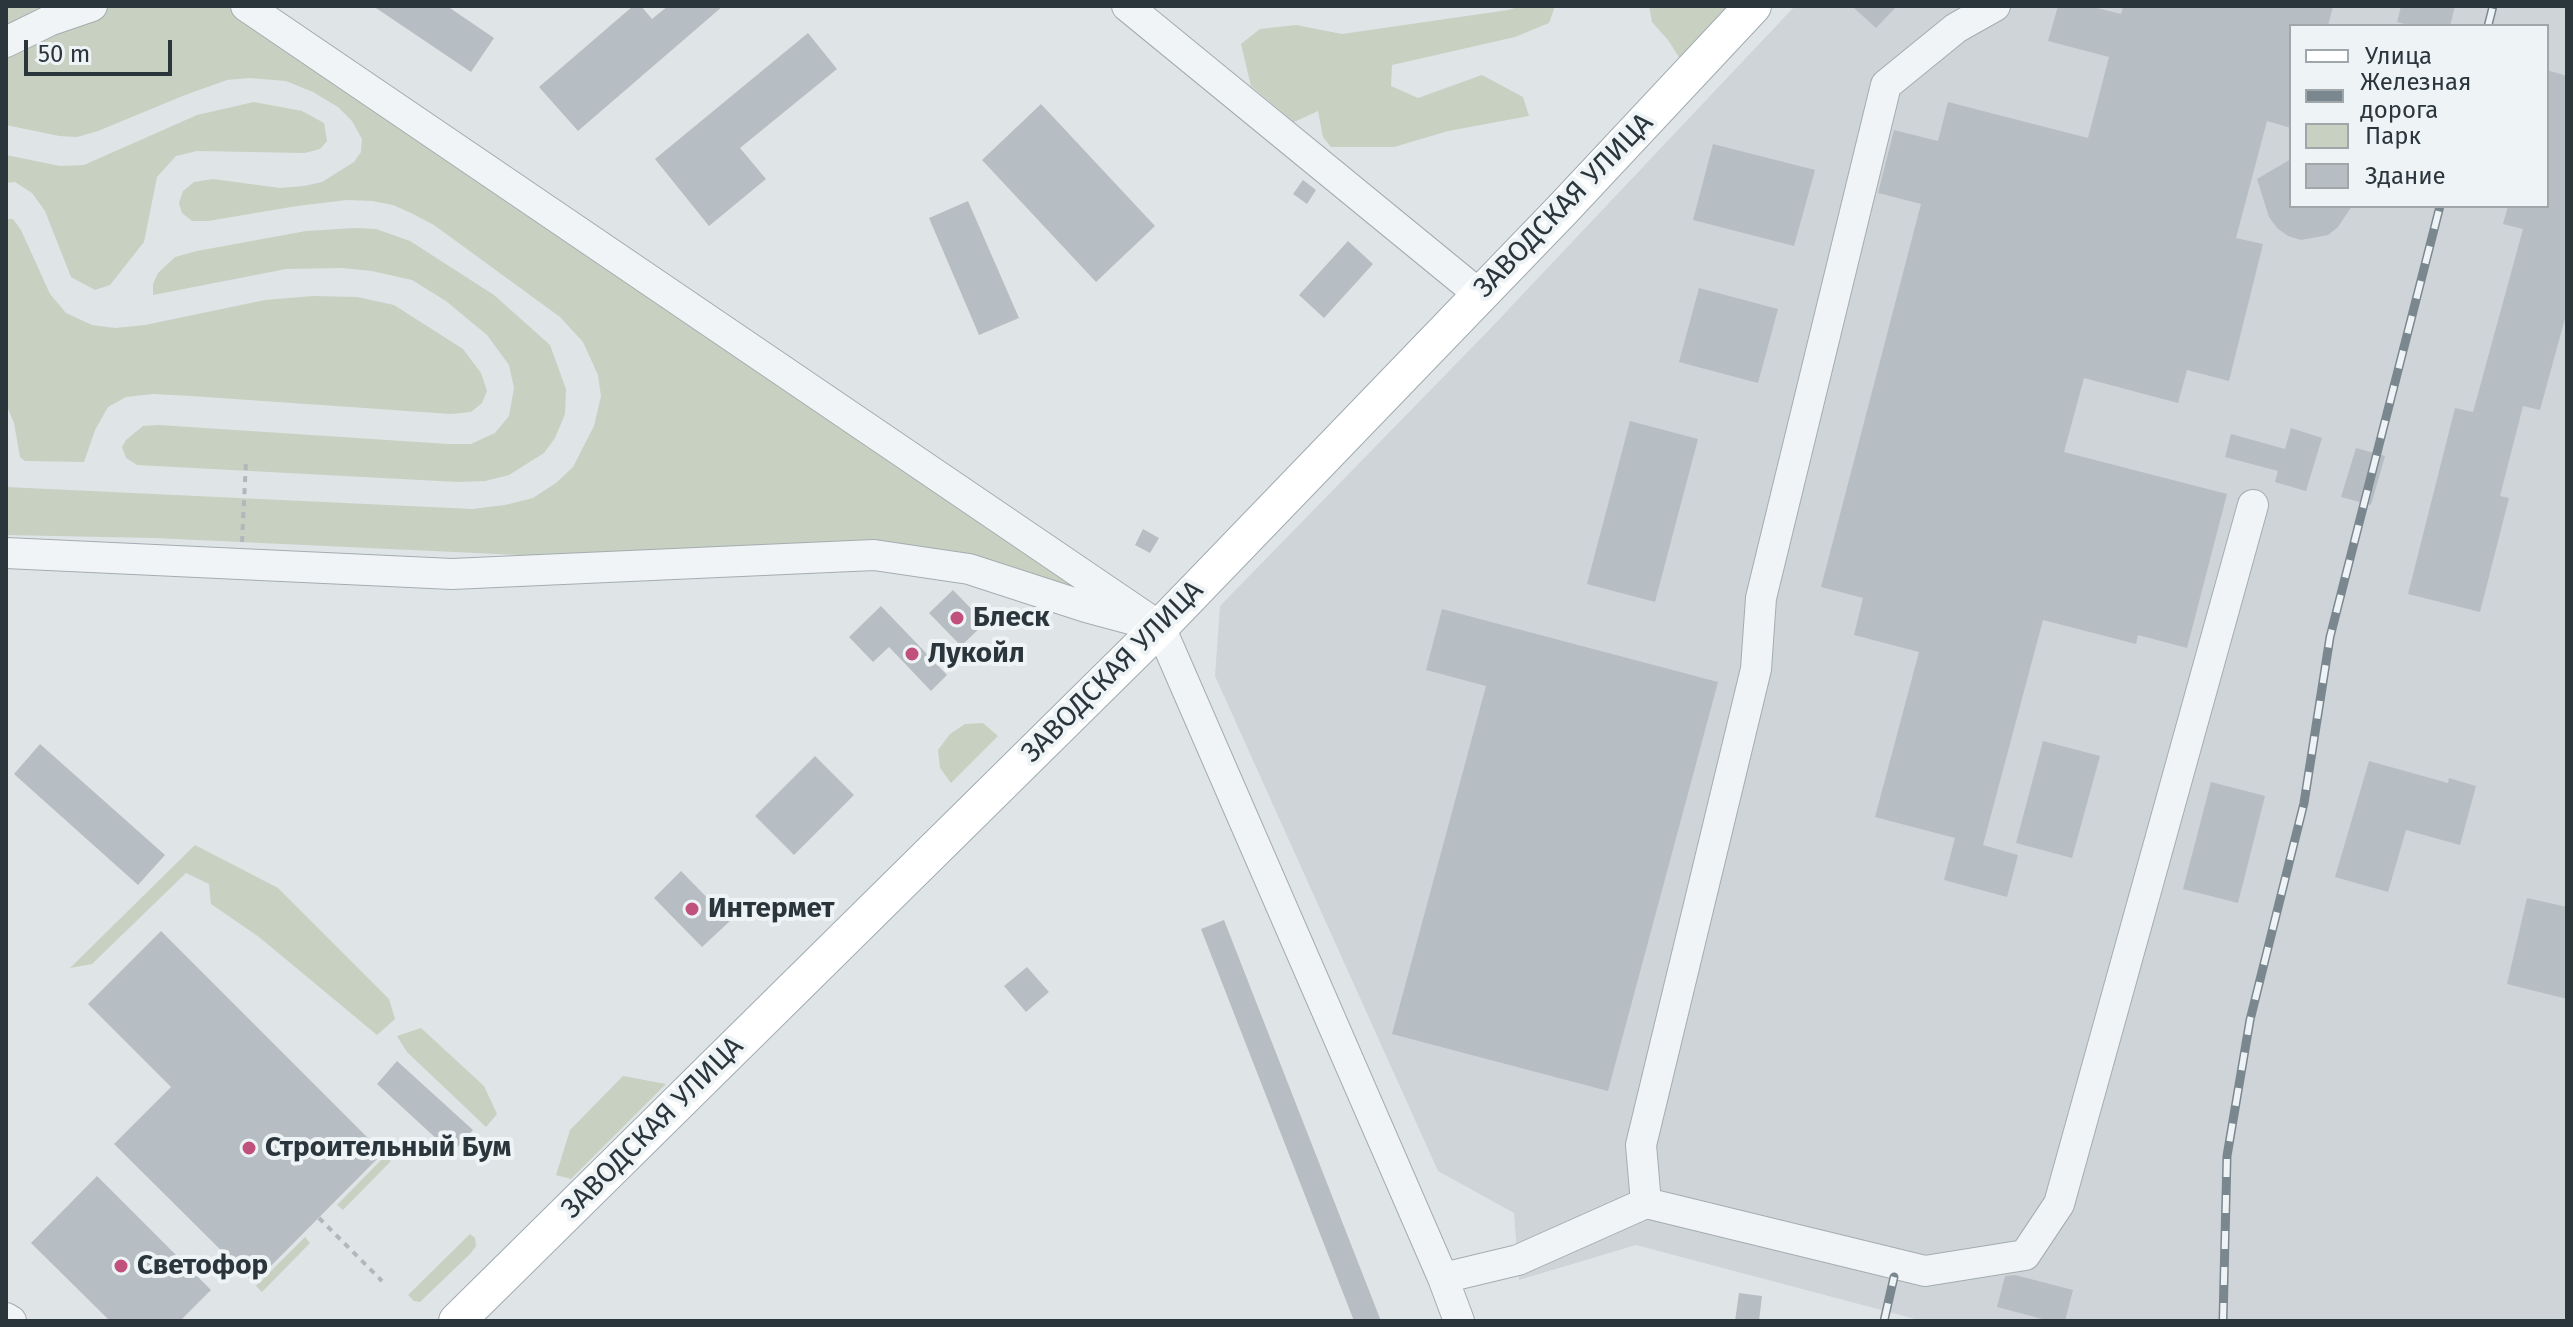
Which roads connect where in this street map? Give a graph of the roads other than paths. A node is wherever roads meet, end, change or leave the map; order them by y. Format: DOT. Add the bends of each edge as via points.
graph roads {
  1 [pos="92,6"];
  2 [pos="246,6"];
  3 [pos="1127,6"];
  4 [pos="1753,6"];
  5 [pos="1995,6"];
  6 [pos="6,42"];
  7 [pos="1480,295"];
  8 [pos="2253,505"];
  9 [pos="6,553"];
  10 [pos="1160,627"];
  11 [pos="1646,1203"];
  12 [pos="1443,1278"];
  13 [pos="457,1321"];
  14 [pos="1459,1321"];
  1 -- 6 [label="street"];
  2 -- 10 [label="street"];
  3 -- 7 [label="street"];
  4 -- 7 [label="main road, ЗАВОДСКАЯ УЛИЦА"];
  5 -- 11 [label="street" via="1956,28 1886,85 1761,598 1756,669 1641,1145"];
  7 -- 10 [label="main road, ЗАВОДСКАЯ УЛИЦА"];
  8 -- 11 [label="street" via="2059,1204 2025,1255 1925,1271"];
  9 -- 10 [label="street" via="452,574 874,555 969,569"];
  10 -- 12 [label="street"];
  10 -- 13 [label="main road, ЗАВОДСКАЯ УЛИЦА"];
  11 -- 12 [label="street" via="1518,1260"];
  12 -- 14 [label="street"];
}
